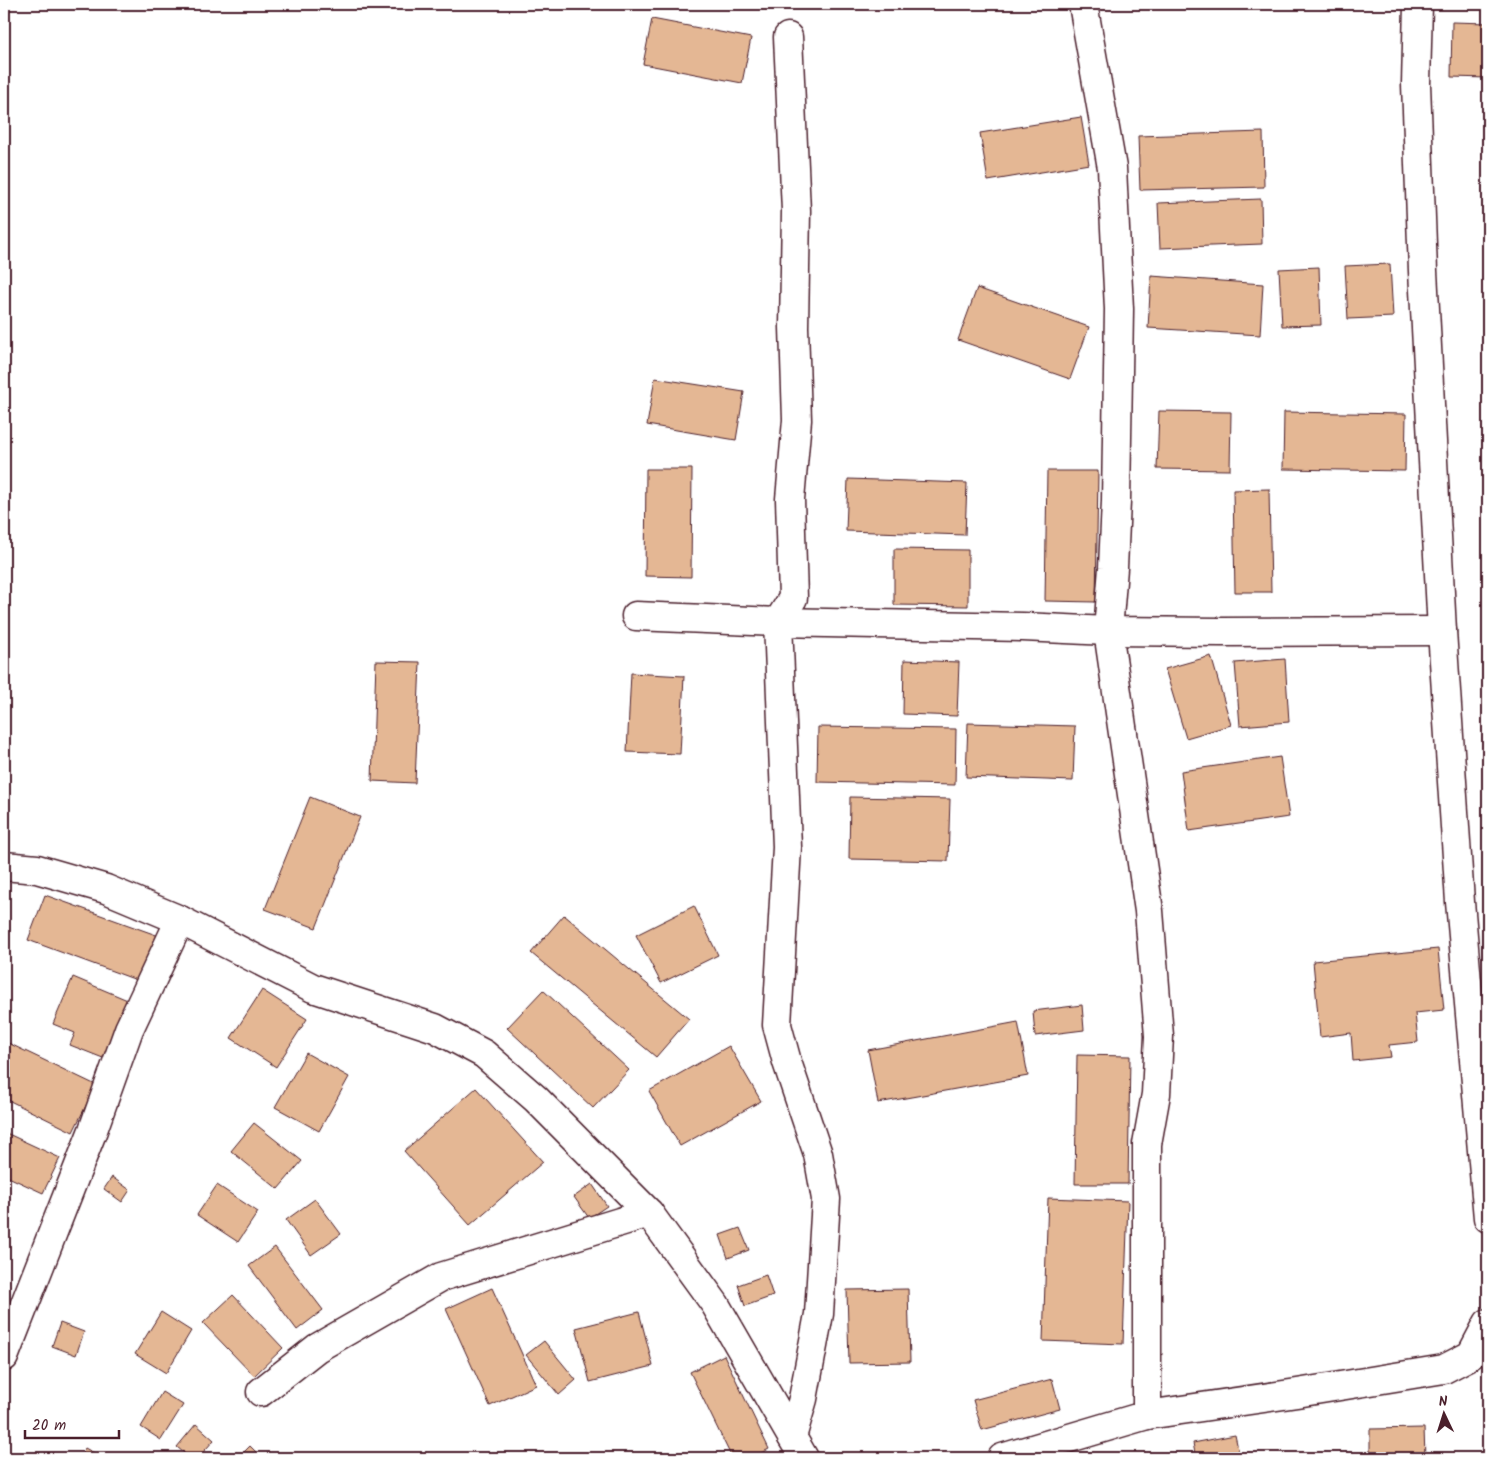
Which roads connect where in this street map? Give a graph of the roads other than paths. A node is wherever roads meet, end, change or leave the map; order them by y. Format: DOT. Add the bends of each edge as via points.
graph roads {
  1 [pos="1083,4"];
  2 [pos="1418,4"];
  3 [pos="788,37"];
  4 [pos="636,616"];
  5 [pos="778,622"];
  6 [pos="1108,631"];
  7 [pos="1442,631"];
  8 [pos="4,866"];
  9 [pos="180,920"];
  10 [pos="648,1213"];
  11 [pos="1488,1218"];
  12 [pos="1488,1323"];
  13 [pos="4,1357"];
  14 [pos="261,1392"];
  15 [pos="1147,1415"];
  16 [pos="798,1448"];
  17 [pos="1002,1458"];
  1 -- 6 [label="street" via="1112,168 1119,309 1116,501"];
  2 -- 7 [label="street" via="1416,84 1422,261"];
  3 -- 5 [label="street" via="796,211 794,327 797,420 790,499 793,598"];
  4 -- 5 [label="street"];
  5 -- 6 [label="street"];
  5 -- 16 [label="street" via="787,847 777,1026 818,1154 826,1199 820,1314"];
  6 -- 7 [label="street"];
  6 -- 15 [label="street" via="1149,911 1159,1036 1156,1094 1147,1144"];
  7 -- 11 [label="street" via="1460,902"];
  8 -- 9 [label="street" via="37,869 106,889"];
  9 -- 10 [label="street" via="313,988 435,1028 484,1054 536,1099"];
  9 -- 13 [label="street" via="130,1029"];
  10 -- 14 [label="street" via="441,1277 317,1348"];
  10 -- 16 [label="street" via="715,1304"];
  12 -- 15 [label="street" via="1471,1355 1444,1369"];
  15 -- 17 [label="street"];
}
